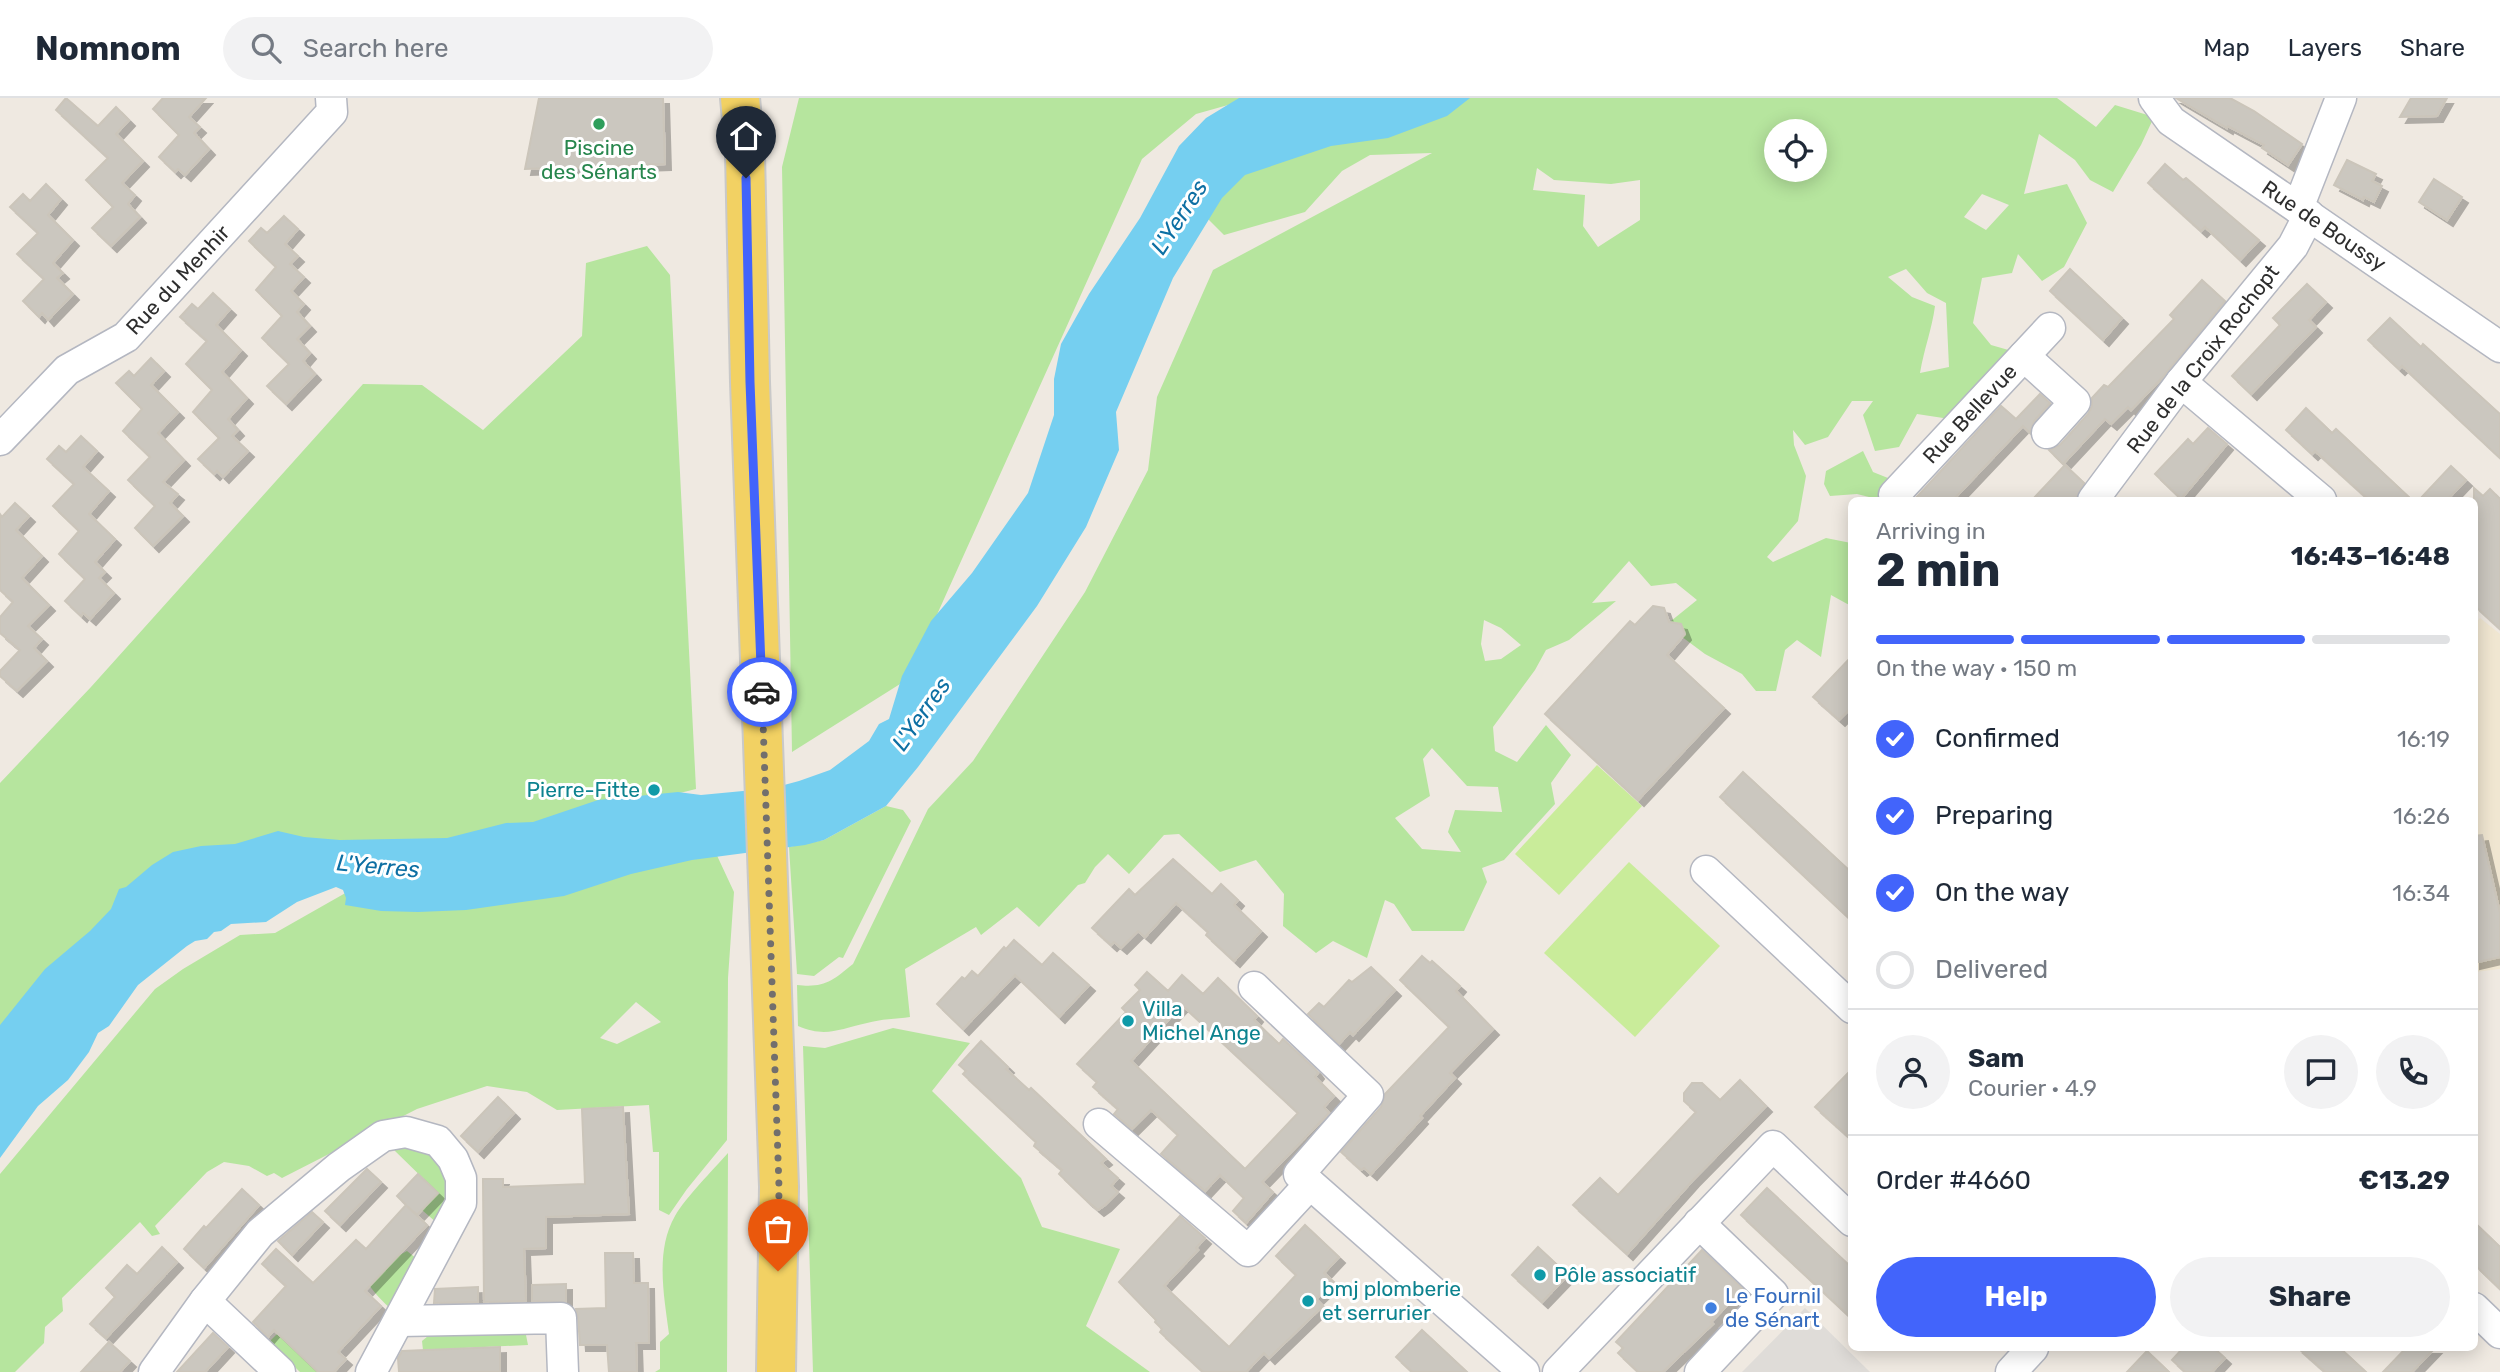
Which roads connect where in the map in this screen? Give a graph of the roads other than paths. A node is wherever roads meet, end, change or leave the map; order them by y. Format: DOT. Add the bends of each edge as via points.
graph roads {
  1 [pos="331,98"];
  2 [pos="740,98"];
  3 [pos="750,98"];
  4 [pos="2154,98"];
  5 [pos="2341,98"];
  6 [pos="745,153"];
  7 [pos="2304,212"];
  8 [pos="2050,328"];
  9 [pos="2500,347"];
  10 [pos="2024,356"];
  11 [pos="2181,382"];
  12 [pos="2047,433"];
  13 [pos="0,440"];
  14 [pos="1895,497"];
  15 [pos="2095,497"];
  16 [pos="2317,497"];
  17 [pos="1706,872"];
  18 [pos="1254,987"];
  19 [pos="1848,1004"];
  20 [pos="1099,1124"];
  21 [pos="1304,1179"];
  22 [pos="1848,1217"];
  23 [pos="1699,1223"];
  24 [pos="205,1301"];
  25 [pos="2478,1312"];
  26 [pos="399,1321"];
  27 [pos="2500,1332"];
  28 [pos="2030,1351"];
  29 [pos="154,1372"];
  30 [pos="280,1372"];
  31 [pos="371,1372"];
  32 [pos="562,1372"];
  33 [pos="776,1372"];
  34 [pos="1524,1372"];
  35 [pos="1558,1372"];
  36 [pos="1700,1372"];
  37 [pos="2011,1372"];
  1 -- 13 [label="street, Rue du Menhir" via="331,112 126,337 68,370"];
  2 -- 6 [label="main road"];
  3 -- 6 [label="main road"];
  4 -- 7 [label="street, Rue de Boussy" via="2171,121"];
  5 -- 7 [label="street, Rue de la Croix Rochopt"];
  6 -- 33 [label="main road" via="779,1187"];
  7 -- 9 [label="street, Rue de Boussy"];
  7 -- 11 [label="street, Rue de la Croix Rochopt" via="2293,246"];
  8 -- 10 [label="street, Rue Bellevue"];
  10 -- 12 [label="street" via="2075,402"];
  10 -- 14 [label="street, Rue Bellevue"];
  11 -- 15 [label="street, Rue de la Croix Rochopt"];
  11 -- 16 [label="street"];
  17 -- 19 [label="street"];
  18 -- 21 [label="street" via="1368,1095"];
  20 -- 21 [label="street" via="1248,1251"];
  21 -- 34 [label="street"];
  22 -- 23 [label="street" via="1773,1146"];
  23 -- 35 [label="street"];
  23 -- 36 [label="street" via="1773,1294"];
  24 -- 26 [label="street" via="260,1233 383,1136 405,1132 438,1141 453,1159 461,1178 461,1203"];
  24 -- 29 [label="street"];
  24 -- 30 [label="street"];
  25 -- 27 [label="street"];
  26 -- 31 [label="street"];
  26 -- 32 [label="street" via="561,1318"];
  28 -- 37 [label="street"];
}
